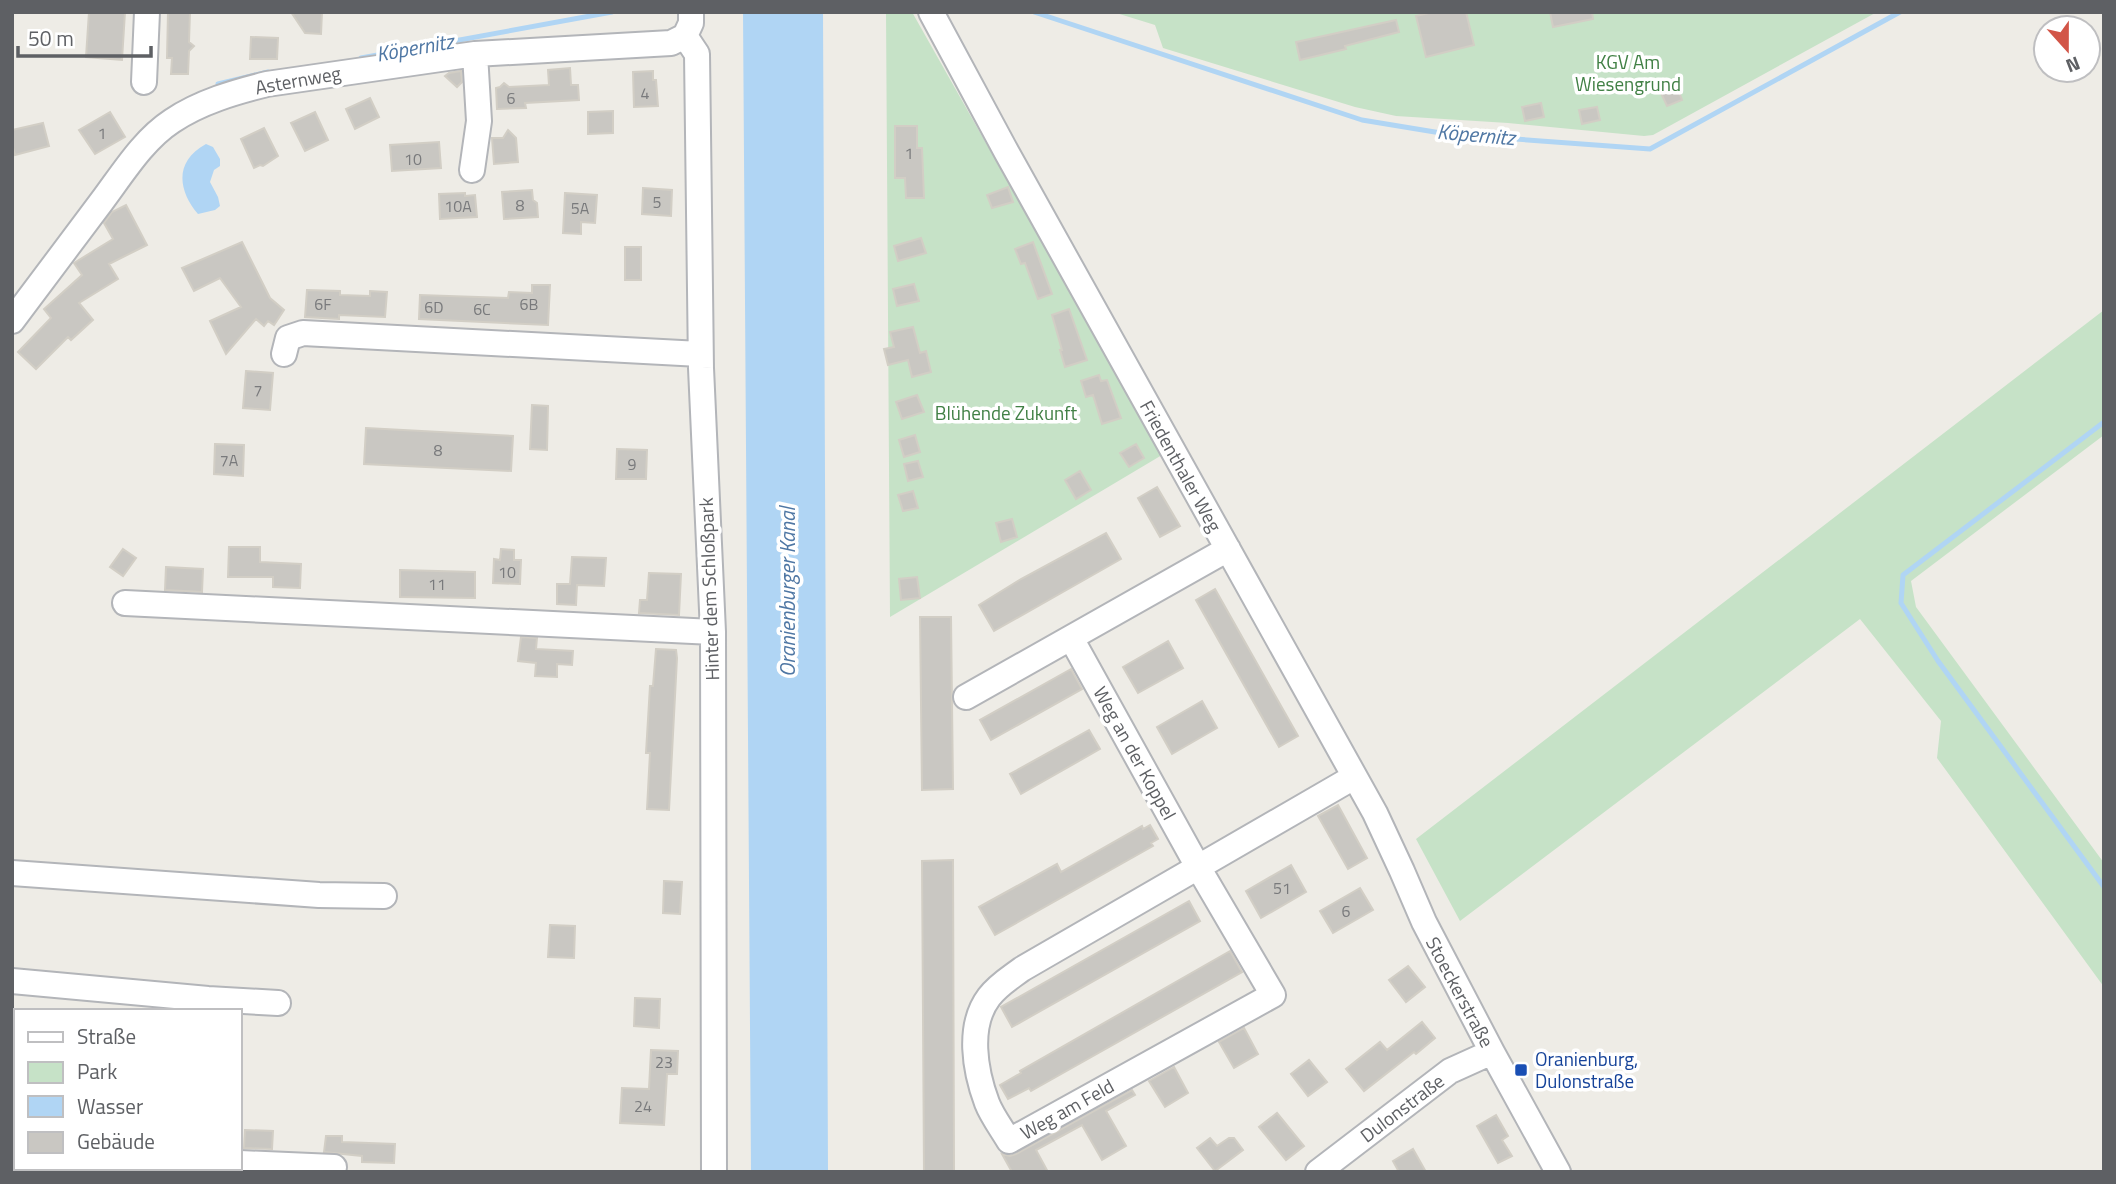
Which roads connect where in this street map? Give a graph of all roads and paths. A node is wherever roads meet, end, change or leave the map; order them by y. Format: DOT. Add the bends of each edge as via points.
graph roads {
  1 [pos="147,12"];
  2 [pos="931,12"];
  3 [pos="688,24"];
  4 [pos="475,54"];
  5 [pos="144,82"];
  6 [pos="472,170"];
  7 [pos="12,321"];
  8 [pos="284,354"];
  9 [pos="700,354"];
  10 [pos="1228,549"];
  11 [pos="125,603"];
  12 [pos="713,632"];
  13 [pos="1071,638"];
  14 [pos="966,697"];
  15 [pos="1354,777"];
  16 [pos="1198,867"];
  17 [pos="12,873"];
  18 [pos="384,896"];
  19 [pos="1424,922"];
  20 [pos="12,981"];
  21 [pos="278,1003"];
  22 [pos="1492,1052"];
  23 [pos="242,1163"];
  24 [pos="334,1167"];
  25 [pos="713,1172"];
  26 [pos="1318,1172"];
  27 [pos="1558,1172"];
  1 -- 5 [label="street"];
  2 -- 10 [label="street, Friedenthaler Weg"];
  3 -- 4 [label="street, Asternweg" via="671,43"];
  3 -- 9 [label="street, Hinter dem Schloßpark" via="697,54"];
  4 -- 6 [label="street" via="480,121"];
  4 -- 7 [label="street, Asternweg" via="267,84 180,116 132,161"];
  8 -- 9 [label="street" via="288,338 303,333"];
  9 -- 12 [label="street, Hinter dem Schloßpark"];
  10 -- 13 [label="street"];
  10 -- 15 [label="street, Friedenthaler Weg"];
  11 -- 12 [label="street"];
  12 -- 25 [label="street, Hinter dem Schloßpark"];
  13 -- 14 [label="street"];
  13 -- 16 [label="street, Weg an der Koppel"];
  15 -- 16 [label="street, Weg am Feld"];
  15 -- 19 [label="street, Friedenthaler Weg"];
  16 -- 16 [label="street, Weg am Feld" via="1273,995 1009,1141 988,1105 974,1051 978,1021 987,1000 1022,969"];
  17 -- 18 [label="street"];
  19 -- 22 [label="street, Stoeckerstraße"];
  20 -- 21 [label="street"];
  22 -- 26 [label="street, Dulonstraße" via="1450,1071"];
  22 -- 27 [label="street, Stoeckerstraße"];
  23 -- 24 [label="street"];
}
